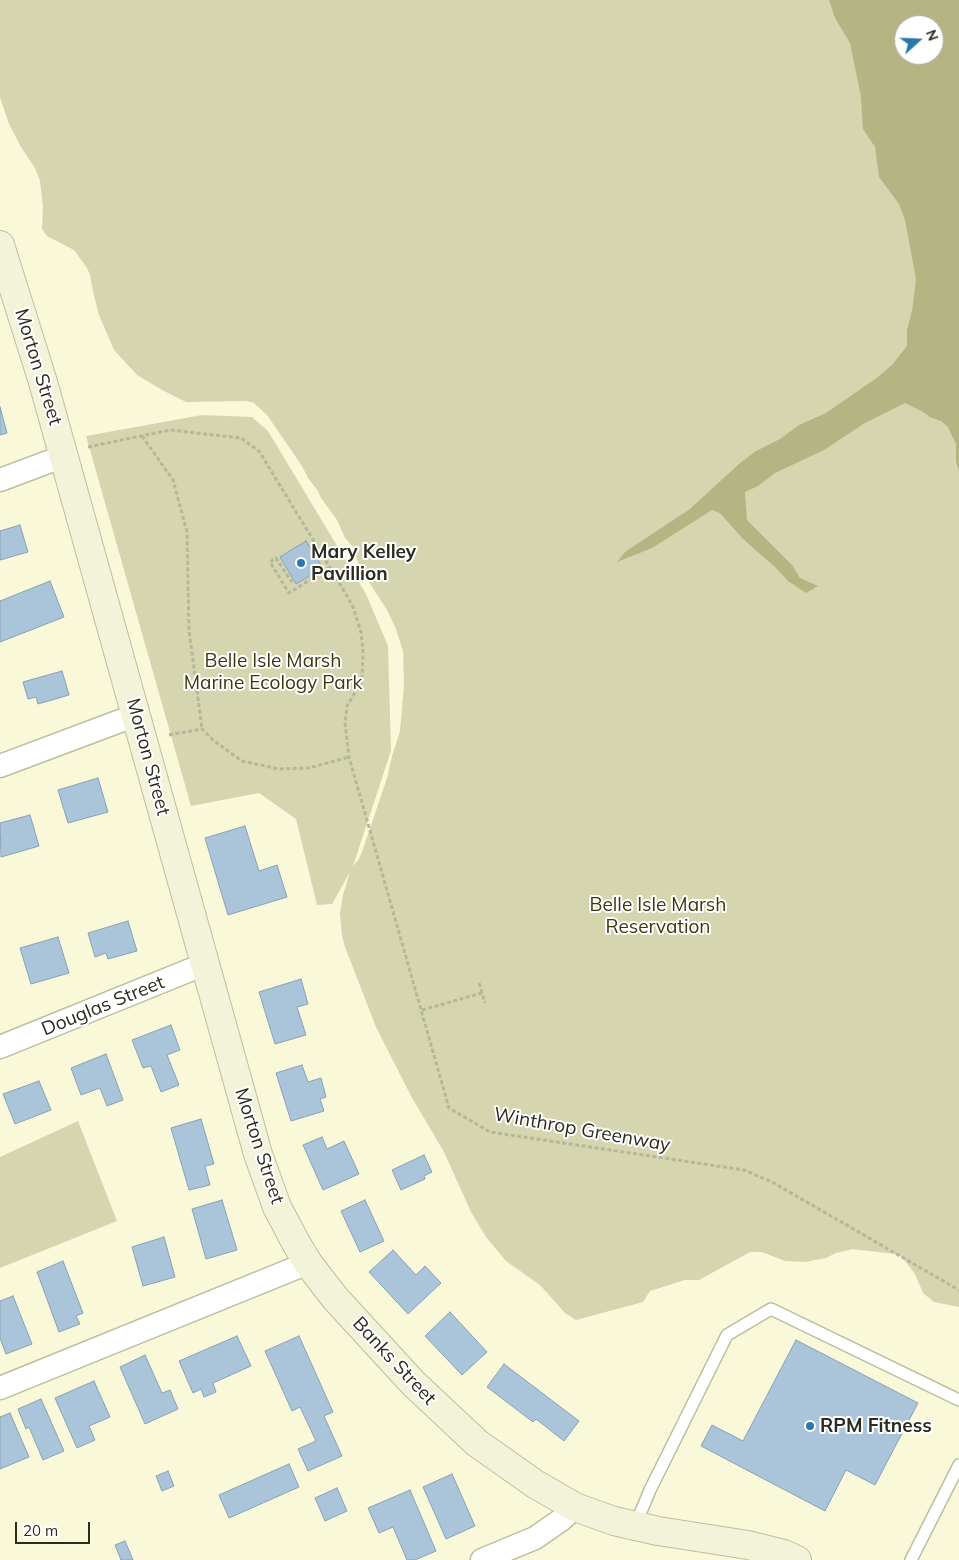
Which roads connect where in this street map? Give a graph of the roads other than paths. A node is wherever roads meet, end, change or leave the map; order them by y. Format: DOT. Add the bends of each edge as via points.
graph roads {
  1 [pos="0,245"];
  2 [pos="64,456"];
  3 [pos="0,480"];
  4 [pos="140,727"];
  5 [pos="0,766"];
  6 [pos="206,964"];
  7 [pos="0,1047"];
  8 [pos="308,1263"];
  9 [pos="0,1388"];
  10 [pos="959,1400"];
  11 [pos="959,1466"];
  12 [pos="575,1507"];
  13 [pos="635,1526"];
  14 [pos="482,1560"];
  15 [pos="797,1560"];
  16 [pos="911,1560"];
  1 -- 2 [label="street, Morton Street"];
  2 -- 3 [label="street"];
  2 -- 4 [label="street, Morton Street"];
  4 -- 5 [label="street"];
  4 -- 6 [label="street, Morton Street"];
  6 -- 7 [label="street, Douglas Street"];
  6 -- 8 [label="street, Morton Street" via="267,1181 277,1207"];
  8 -- 9 [label="street"];
  8 -- 12 [label="street, Banks Street" via="437,1407 492,1455"];
  10 -- 13 [label="lane" via="771,1309 727,1335"];
  11 -- 16 [label="lane"];
  12 -- 13 [label="street, Banks Street"];
  12 -- 14 [label="street" via="535,1538"];
  13 -- 15 [label="street, Banks Street" via="748,1545"];
}
